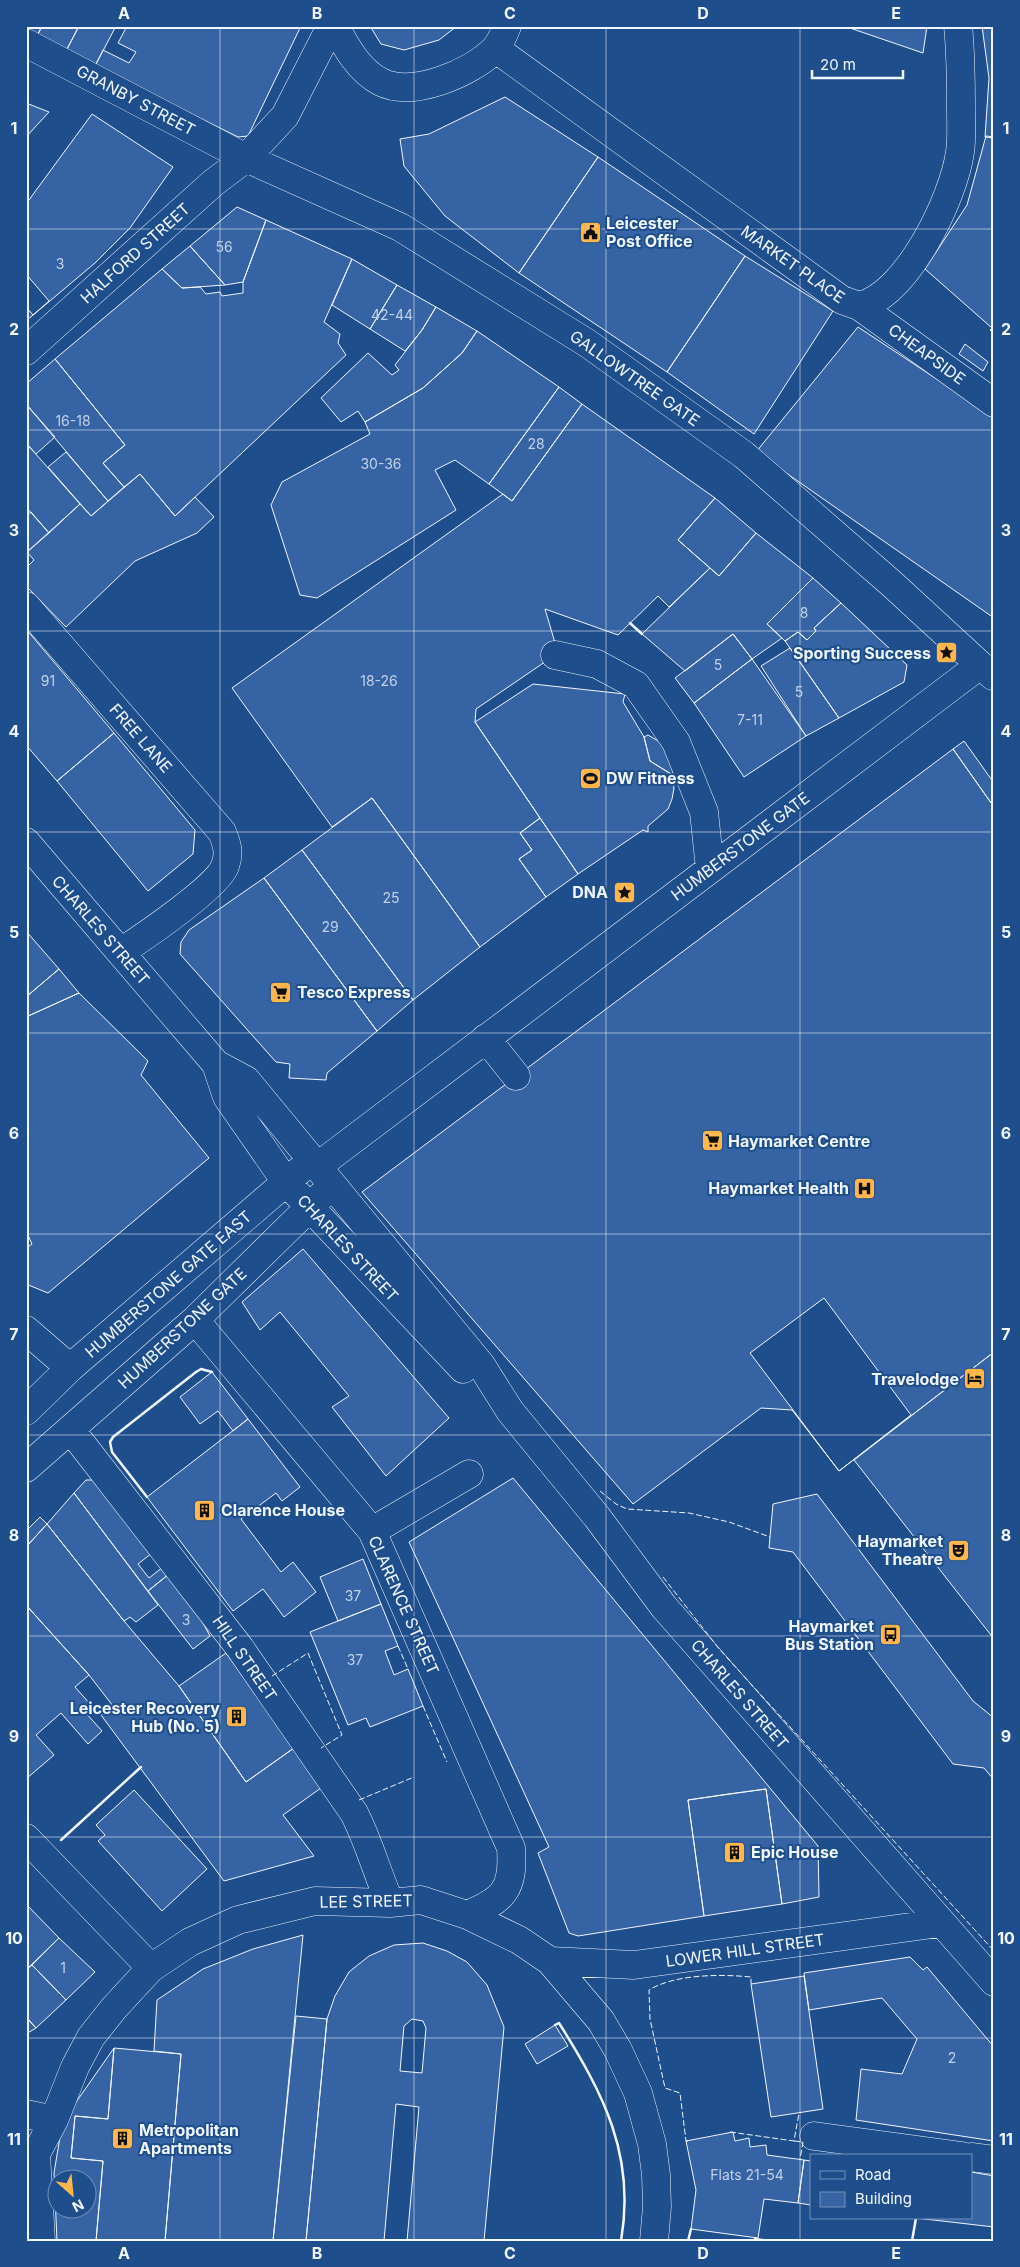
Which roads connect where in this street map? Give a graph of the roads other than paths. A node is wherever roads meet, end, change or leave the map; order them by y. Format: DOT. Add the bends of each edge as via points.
graph roads {
  1 [pos="333,26"];
  2 [pos="958,26"];
  3 [pos="502,38"];
  4 [pos="26,43"];
  5 [pos="246,158"];
  6 [pos="859,306"];
  7 [pos="26,351"];
  8 [pos="990,400"];
  9 [pos="26,606"];
  10 [pos="555,655"];
  11 [pos="987,671"];
  12 [pos="32,860"];
  13 [pos="710,869"];
  14 [pos="121,952"];
  15 [pos="486,1038"];
  16 [pos="216,1064"];
  17 [pos="516,1076"];
  18 [pos="321,1170"];
  19 [pos="286,1182"];
  20 [pos="308,1208"];
  21 [pos="195,1320"];
  22 [pos="26,1330"];
  23 [pos="70,1368"];
  24 [pos="26,1411"];
  25 [pos="510,1411"];
  26 [pos="71,1430"];
  27 [pos="26,1468"];
  28 [pos="469,1474"];
  29 [pos="372,1531"];
  30 [pos="26,1838"];
  31 [pos="390,1903"];
  32 [pos="467,1915"];
  33 [pos="940,1923"];
  34 [pos="550,1961"];
  35 [pos="151,1968"];
  36 [pos="989,1974"];
  37 [pos="26,2114"];
  38 [pos="54,2120"];
  39 [pos="814,2136"];
  40 [pos="947,2154"];
  41 [pos="972,2157"];
  42 [pos="994,2160"];
  43 [pos="41,2241"];
  44 [pos="654,2241"];
  1 -- 3 [label="street" via="366,72 382,83 399,86 418,86 449,78 475,65"];
  1 -- 5 [label="street, HALFORD STREET" via="285,116"];
  2 -- 6 [label="street, MARKET PLACE" via="961,151 955,178 926,239 902,276 878,299"];
  3 -- 6 [label="street, MARKET PLACE" via="842,300"];
  4 -- 5 [label="street, GRANBY STREET"];
  5 -- 7 [label="street, HALFORD STREET" via="213,183"];
  5 -- 11 [label="street, GALLOWTREE GATE" via="400,227 587,342 744,455"];
  6 -- 8 [label="street, CHEAPSIDE"];
  9 -- 14 [label="street, FREE LANE" via="222,832 229,849 225,867 217,879"];
  10 -- 13 [label="street" via="597,664 636,684 676,742 704,812"];
  11 -- 13 [label="street, HUMBERSTONE GATE"];
  12 -- 14 [label="street, CHARLES STREET"];
  13 -- 15 [label="street, HUMBERSTONE GATE"];
  14 -- 16 [label="street, CHARLES STREET"];
  15 -- 17 [label="street"];
  15 -- 18 [label="street, HUMBERSTONE GATE"];
  16 -- 18 [label="street, CHARLES STREET" via="246,1080"];
  16 -- 19 [label="street, CHARLES STREET" via="227,1097"];
  18 -- 19 [label="street, HUMBERSTONE GATE EAST"];
  18 -- 20 [label="street, HUMBERSTONE GATE"];
  18 -- 25 [label="street, CHARLES STREET" via="481,1365"];
  19 -- 20 [label="street, CHARLES STREET"];
  19 -- 23 [label="street, HUMBERSTONE GATE EAST"];
  20 -- 21 [label="street, HUMBERSTONE GATE"];
  20 -- 25 [label="street, CHARLES STREET" via="471,1378"];
  21 -- 26 [label="street, HUMBERSTONE GATE"];
  21 -- 29 [label="street, CLARENCE STREET"];
  22 -- 23 [label="street"];
  23 -- 24 [label="street, HUMBERSTONE GATE EAST"];
  25 -- 33 [label="street, CHARLES STREET" via="597,1517 664,1607"];
  26 -- 27 [label="street, HUMBERSTONE GATE"];
  26 -- 31 [label="street, HILL STREET" via="240,1648 354,1813 368,1841"];
  28 -- 29 [label="street"];
  29 -- 32 [label="street, CLARENCE STREET" via="512,1848 513,1871 506,1891 484,1908"];
  30 -- 35 [label="street"];
  31 -- 32 [label="street, LEE STREET" via="421,1900"];
  31 -- 35 [label="street, LEE STREET" via="315,1901 238,1920 190,1942"];
  32 -- 34 [label="street, LEE STREET" via="518,1940"];
  33 -- 34 [label="street, LOWER HILL STREET" via="634,1965"];
  33 -- 36 [label="street, CHARLES STREET"];
  34 -- 44 [label="street, LEE STREET" via="601,2021 638,2093 652,2144 656,2175"];
  35 -- 38 [label="street, LEE STREET" via="91,2037 65,2089"];
  37 -- 38 [label="street"];
  38 -- 43 [label="street, LEE STREET" via="36,2154"];
  39 -- 40 [label="street"];
  41 -- 42 [label="street"];
}
